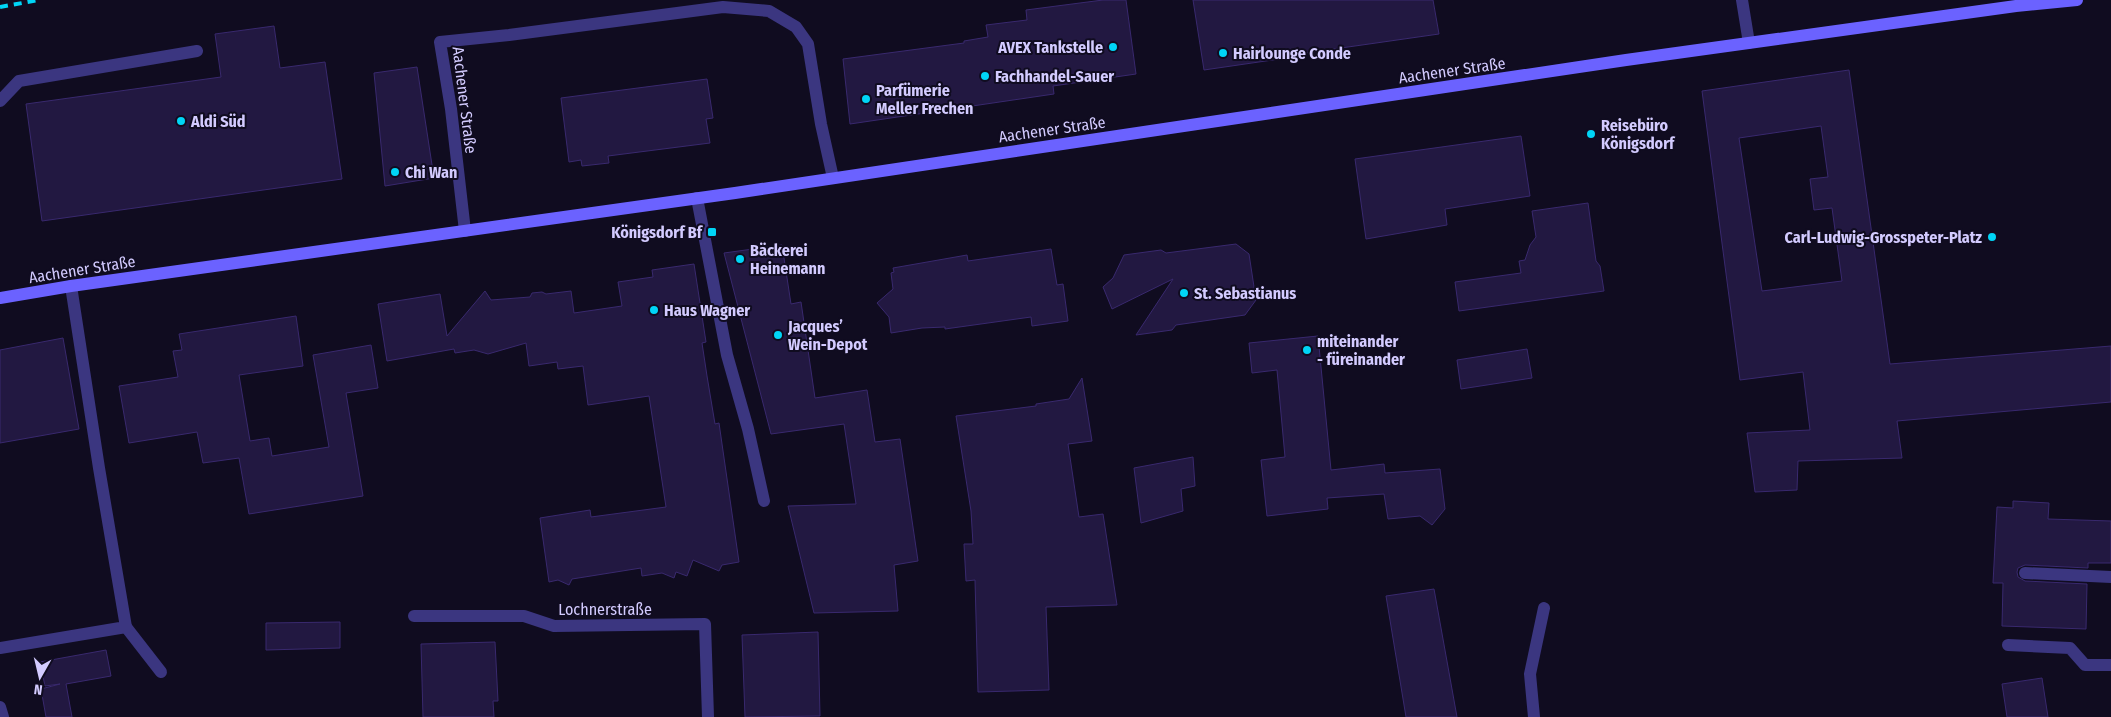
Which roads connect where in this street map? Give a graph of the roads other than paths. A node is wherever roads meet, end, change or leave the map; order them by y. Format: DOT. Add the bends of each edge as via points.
graph roads {
  1 [pos="1742,0"];
  2 [pos="2077,0"];
  3 [pos="1749,43"];
  4 [pos="197,51"];
  5 [pos="0,101"];
  6 [pos="833,178"];
  7 [pos="697,198"];
  8 [pos="465,231"];
  9 [pos="71,286"];
  10 [pos="0,298"];
  11 [pos="764,501"];
  12 [pos="2025,574"];
  13 [pos="2111,577"];
  14 [pos="1544,608"];
  15 [pos="414,616"];
  16 [pos="126,627"];
  17 [pos="2008,645"];
  18 [pos="0,648"];
  19 [pos="2111,666"];
  20 [pos="161,672"];
  21 [pos="0,707"];
  22 [pos="3,717"];
  23 [pos="708,717"];
  24 [pos="1534,717"];
  1 -- 3 [label="street"];
  2 -- 3 [label="main road, Aachener Straße"];
  3 -- 6 [label="main road, Aachener Straße"];
  4 -- 5 [label="street" via="19,81"];
  6 -- 7 [label="main road, Aachener Straße"];
  6 -- 8 [label="street, Aachener Straße" via="820,124 808,44 796,27 769,12 723,7 440,42"];
  7 -- 8 [label="main road, Aachener Straße"];
  7 -- 11 [label="street" via="727,355"];
  8 -- 9 [label="main road, Aachener Straße"];
  9 -- 10 [label="main road, Aachener Straße"];
  9 -- 16 [label="street"];
  12 -- 13 [label="street"];
  14 -- 24 [label="street" via="1530,674"];
  15 -- 23 [label="street, Lochnerstraße" via="524,616 554,626 705,624"];
  16 -- 18 [label="street"];
  16 -- 20 [label="street"];
  17 -- 19 [label="street" via="2070,648 2085,665"];
  21 -- 22 [label="street"];
}
